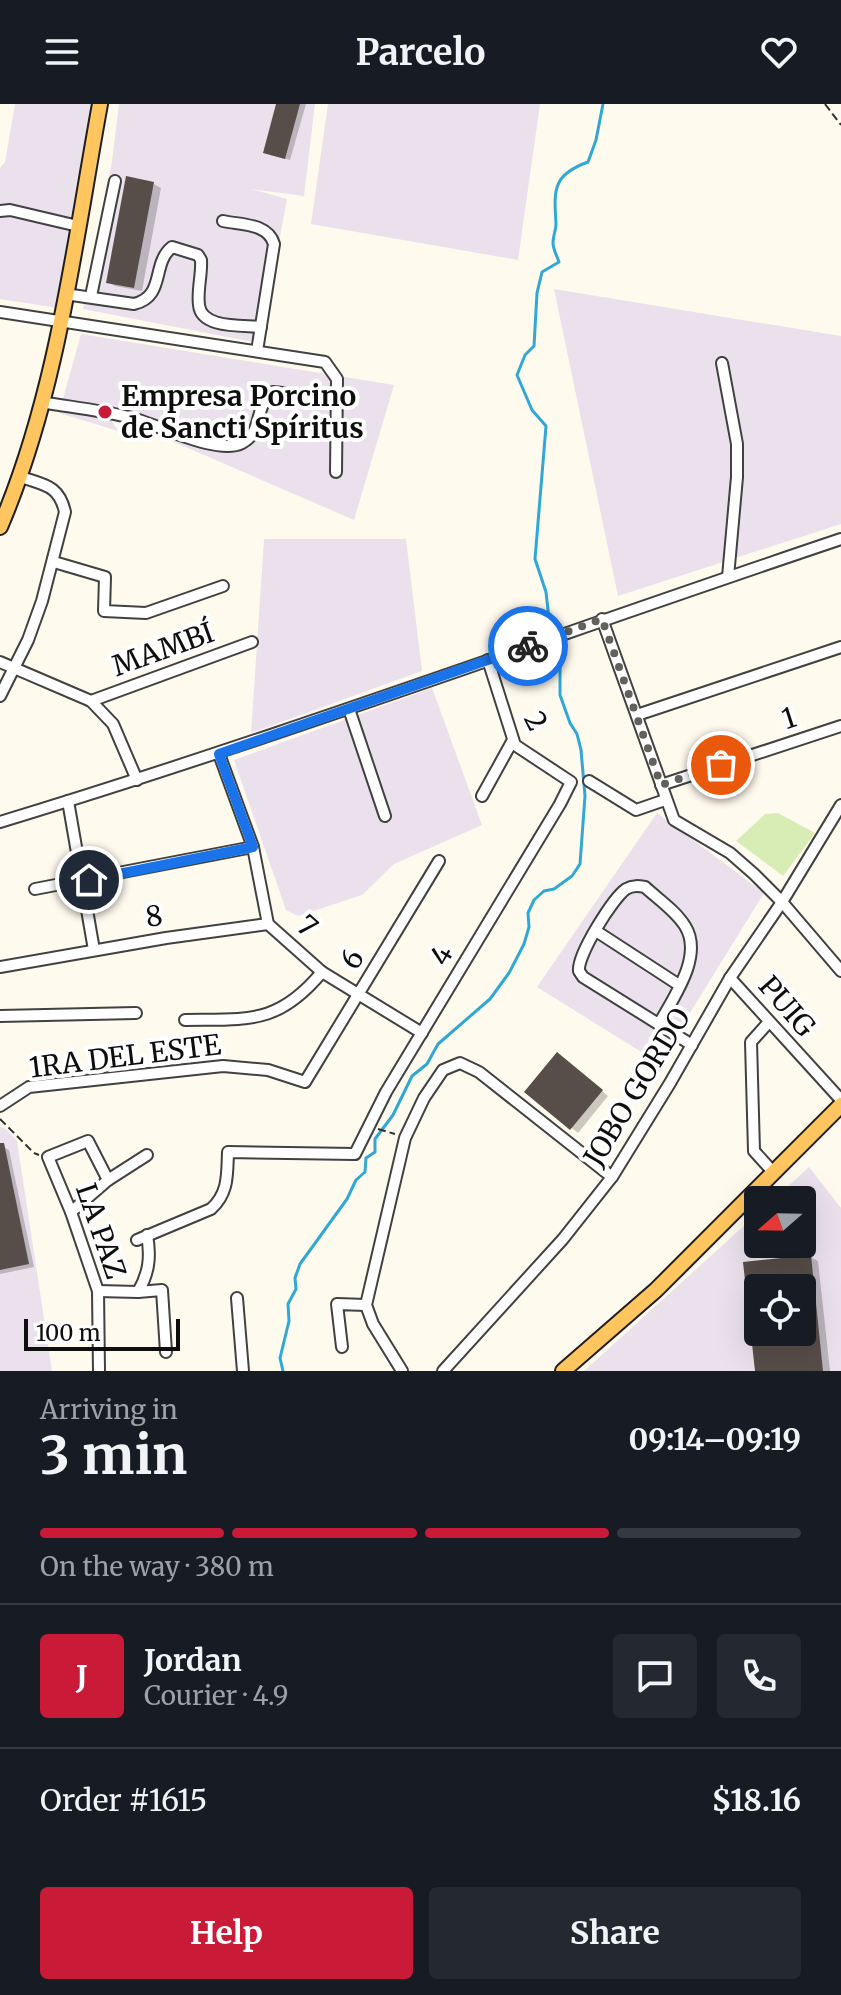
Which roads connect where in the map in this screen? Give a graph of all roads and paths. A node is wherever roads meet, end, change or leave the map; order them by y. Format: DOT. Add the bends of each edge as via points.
graph roads {
  1 [pos="100,104"];
  2 [pos="825,104"];
  3 [pos="841,125"];
  4 [pos="115,181"];
  5 [pos="0,211"];
  6 [pos="223,221"];
  7 [pos="78,226"];
  8 [pos="65,294"];
  9 [pos="91,296"];
  10 [pos="0,312"];
  11 [pos="60,320"];
  12 [pos="261,327"];
  13 [pos="257,351"];
  14 [pos="722,363"];
  15 [pos="337,399"];
  16 [pos="41,402"];
  17 [pos="336,472"];
  18 [pos="21,477"];
  19 [pos="0,527"];
  20 [pos="841,539"];
  21 [pos="54,562"];
  22 [pos="728,577"];
  23 [pos="223,586"];
  24 [pos="602,619"];
  25 [pos="252,642"];
  26 [pos="841,647"];
  27 [pos="488,660"];
  28 [pos="0,662"];
  29 [pos="14,667"];
  30 [pos="0,696"];
  31 [pos="91,701"];
  32 [pos="349,709"];
  33 [pos="637,715"];
  34 [pos="841,726"];
  35 [pos="513,740"];
  36 [pos="219,754"];
  37 [pos="137,780"];
  38 [pos="589,781"];
  39 [pos="571,782"];
  40 [pos="661,785"];
  41 [pos="482,796"];
  42 [pos="665,800"];
  43 [pos="68,801"];
  44 [pos="841,805"];
  45 [pos="385,816"];
  46 [pos="0,822"];
  47 [pos="253,847"];
  48 [pos="439,861"];
  49 [pos="82,882"];
  50 [pos="35,889"];
  51 [pos="782,902"];
  52 [pos="268,924"];
  53 [pos="596,931"];
  54 [pos="94,950"];
  55 [pos="0,967"];
  56 [pos="841,971"];
  57 [pos="322,972"];
  58 [pos="730,978"];
  59 [pos="679,985"];
  60 [pos="358,995"];
  61 [pos="136,1013"];
  62 [pos="0,1016"];
  63 [pos="185,1020"];
  64 [pos="769,1022"];
  65 [pos="659,1024"];
  66 [pos="422,1033"];
  67 [pos="692,1045"];
  68 [pos="305,1082"];
  69 [pos="841,1103"];
  70 [pos="0,1106"];
  71 [pos="0,1119"];
  72 [pos="147,1155"];
  73 [pos="48,1157"];
  74 [pos="774,1173"];
  75 [pos="612,1177"];
  76 [pos="108,1180"];
  77 [pos="71,1212"];
  78 [pos="98,1291"];
  79 [pos="138,1292"];
  80 [pos="237,1298"];
  81 [pos="366,1305"];
  82 [pos="342,1347"];
  83 [pos="166,1352"];
  84 [pos="99,1371"];
  85 [pos="243,1371"];
  86 [pos="402,1371"];
  87 [pos="443,1371"];
  88 [pos="563,1371"];
  1 -- 7 [label="main road"];
  2 -- 3 [label="path"];
  4 -- 9 [label="street"];
  5 -- 7 [label="street"];
  6 -- 12 [label="street" via="264,229 274,244"];
  7 -- 8 [label="main road"];
  8 -- 9 [label="street"];
  8 -- 11 [label="main road"];
  9 -- 12 [label="street" via="134,304 151,297 172,247 201,260 203,316"];
  10 -- 11 [label="street"];
  11 -- 13 [label="street"];
  11 -- 16 [label="main road"];
  12 -- 13 [label="street"];
  13 -- 15 [label="street" via="325,362 337,379"];
  14 -- 22 [label="street" via="737,444"];
  15 -- 16 [label="street" via="273,392 263,399 254,434 232,446 210,444 129,417"];
  15 -- 17 [label="street"];
  16 -- 18 [label="main road"];
  18 -- 19 [label="main road"];
  18 -- 21 [label="street" via="52,488 62,498 65,512"];
  20 -- 22 [label="street"];
  21 -- 23 [label="street" via="105,577 104,611 146,613"];
  21 -- 29 [label="street"];
  22 -- 24 [label="street"];
  24 -- 27 [label="street"];
  24 -- 33 [label="street"];
  25 -- 31 [label="street, MAMBÍ"];
  26 -- 33 [label="street"];
  27 -- 32 [label="street"];
  27 -- 35 [label="street, 2"];
  28 -- 29 [label="street"];
  29 -- 30 [label="street"];
  29 -- 31 [label="street"];
  31 -- 37 [label="street" via="113,724"];
  32 -- 36 [label="street"];
  32 -- 45 [label="street"];
  33 -- 40 [label="street"];
  34 -- 40 [label="street, 1"];
  35 -- 39 [label="street, 2"];
  35 -- 41 [label="street"];
  36 -- 37 [label="street"];
  36 -- 47 [label="street, 7"];
  37 -- 43 [label="street"];
  38 -- 42 [label="street" via="636,810"];
  39 -- 66 [label="street, 4"];
  40 -- 42 [label="street"];
  42 -- 51 [label="street" via="674,820 730,853"];
  43 -- 46 [label="street"];
  43 -- 49 [label="street"];
  44 -- 51 [label="street, JOBO GORDO"];
  47 -- 49 [label="street"];
  47 -- 52 [label="street, 7"];
  48 -- 60 [label="street, 6"];
  49 -- 50 [label="street"];
  49 -- 54 [label="street"];
  51 -- 56 [label="street"];
  51 -- 58 [label="street, JOBO GORDO"];
  52 -- 54 [label="street, 8"];
  52 -- 57 [label="street, 7"];
  53 -- 59 [label="street"];
  53 -- 59 [label="street" via="625,890 645,887 689,935 691,953"];
  53 -- 65 [label="street" via="580,956 583,977"];
  54 -- 55 [label="street, 8"];
  57 -- 60 [label="street, 7"];
  57 -- 63 [label="street" via="305,992 269,1014"];
  58 -- 64 [label="street, PUIG"];
  58 -- 67 [label="street, JOBO GORDO"];
  59 -- 65 [label="street"];
  60 -- 66 [label="street, 7"];
  60 -- 68 [label="street, 6"];
  61 -- 62 [label="street"];
  64 -- 69 [label="street, PUIG"];
  64 -- 74 [label="street" via="751,1042 754,1151"];
  65 -- 67 [label="street"];
  66 -- 79 [label="street, 4" via="355,1154 228,1152 220,1201 142,1238 149,1249 148,1275"];
  67 -- 75 [label="street, JOBO GORDO"];
  68 -- 70 [label="street, 1RA DEL ESTE" via="268,1070 223,1066 29,1087"];
  69 -- 74 [label="main road"];
  71 -- 73 [label="path" via="34,1153"];
  72 -- 76 [label="street"];
  73 -- 76 [label="street" via="88,1141"];
  73 -- 77 [label="street, LA PAZ"];
  74 -- 88 [label="main road" via="656,1290"];
  75 -- 81 [label="street" via="479,1072 460,1063 443,1070 405,1138"];
  75 -- 87 [label="street, JOBO GORDO"];
  76 -- 77 [label="street"];
  77 -- 78 [label="street, LA PAZ"];
  78 -- 79 [label="street"];
  78 -- 84 [label="street, LA PAZ"];
  79 -- 83 [label="street" via="162,1290"];
  80 -- 85 [label="street"];
  81 -- 82 [label="street" via="337,1304"];
  81 -- 86 [label="street"];
}
